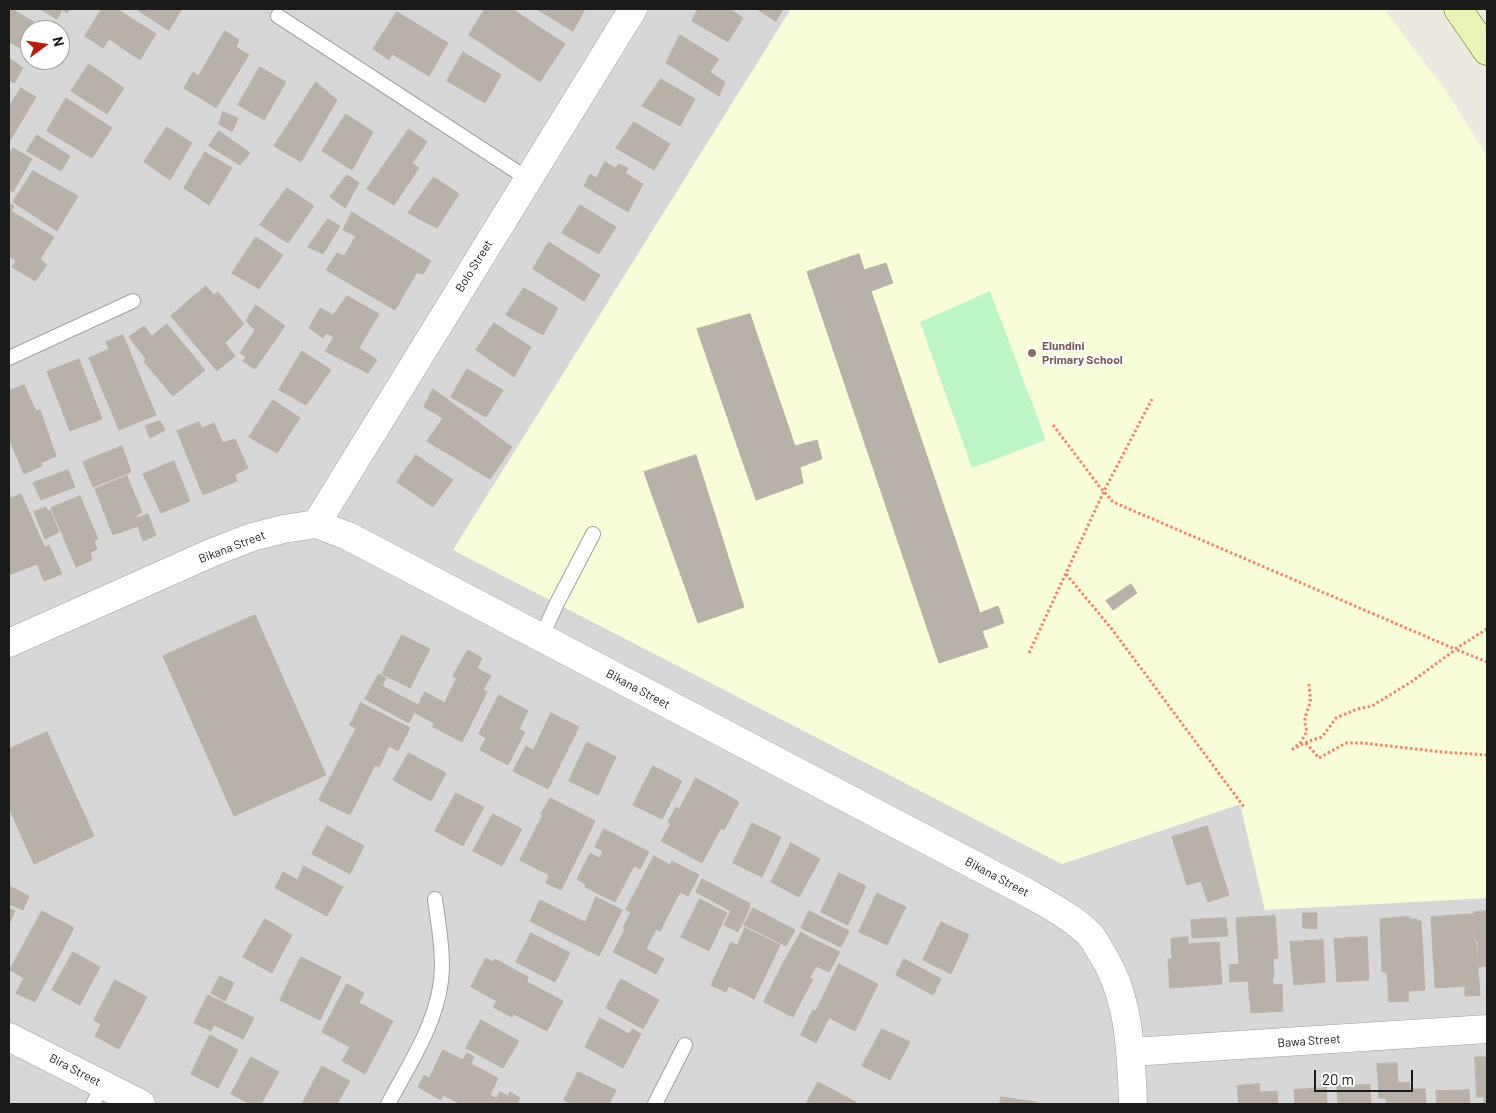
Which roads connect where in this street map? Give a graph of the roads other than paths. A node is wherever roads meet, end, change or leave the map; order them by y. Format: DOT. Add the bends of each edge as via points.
graph roads {
  1 [pos="633,9"];
  2 [pos="1458,9"];
  3 [pos="278,16"];
  4 [pos="1487,51"];
  5 [pos="528,179"];
  6 [pos="133,301"];
  7 [pos="9,358"];
  8 [pos="316,524"];
  9 [pos="593,534"];
  10 [pos="541,638"];
  11 [pos="9,643"];
  12 [pos="435,900"];
  13 [pos="1487,1029"];
  14 [pos="9,1037"];
  15 [pos="686,1045"];
  16 [pos="1131,1052"];
  17 [pos="98,1094"];
  18 [pos="141,1104"];
  19 [pos="388,1104"];
  20 [pos="655,1104"];
  21 [pos="1132,1104"];
  1 -- 5 [label="street, Bolo Street"];
  2 -- 4 [label="street"];
  3 -- 5 [label="lane"];
  5 -- 8 [label="street, Bolo Street"];
  6 -- 7 [label="lane"];
  8 -- 10 [label="street, Bikana Street" via="348,536"];
  8 -- 11 [label="street, Bikana Street" via="252,537"];
  9 -- 10 [label="lane"];
  10 -- 16 [label="street, Bikana Street" via="1061,912 1091,936 1111,967 1123,1004"];
  12 -- 19 [label="lane" via="442,967 435,1008 428,1029"];
  13 -- 16 [label="street, Bawa Street"];
  14 -- 17 [label="street, Bira Street"];
  15 -- 20 [label="lane"];
  16 -- 21 [label="street, Bikana Street"];
  17 -- 18 [label="street, Bira Street"];
}
